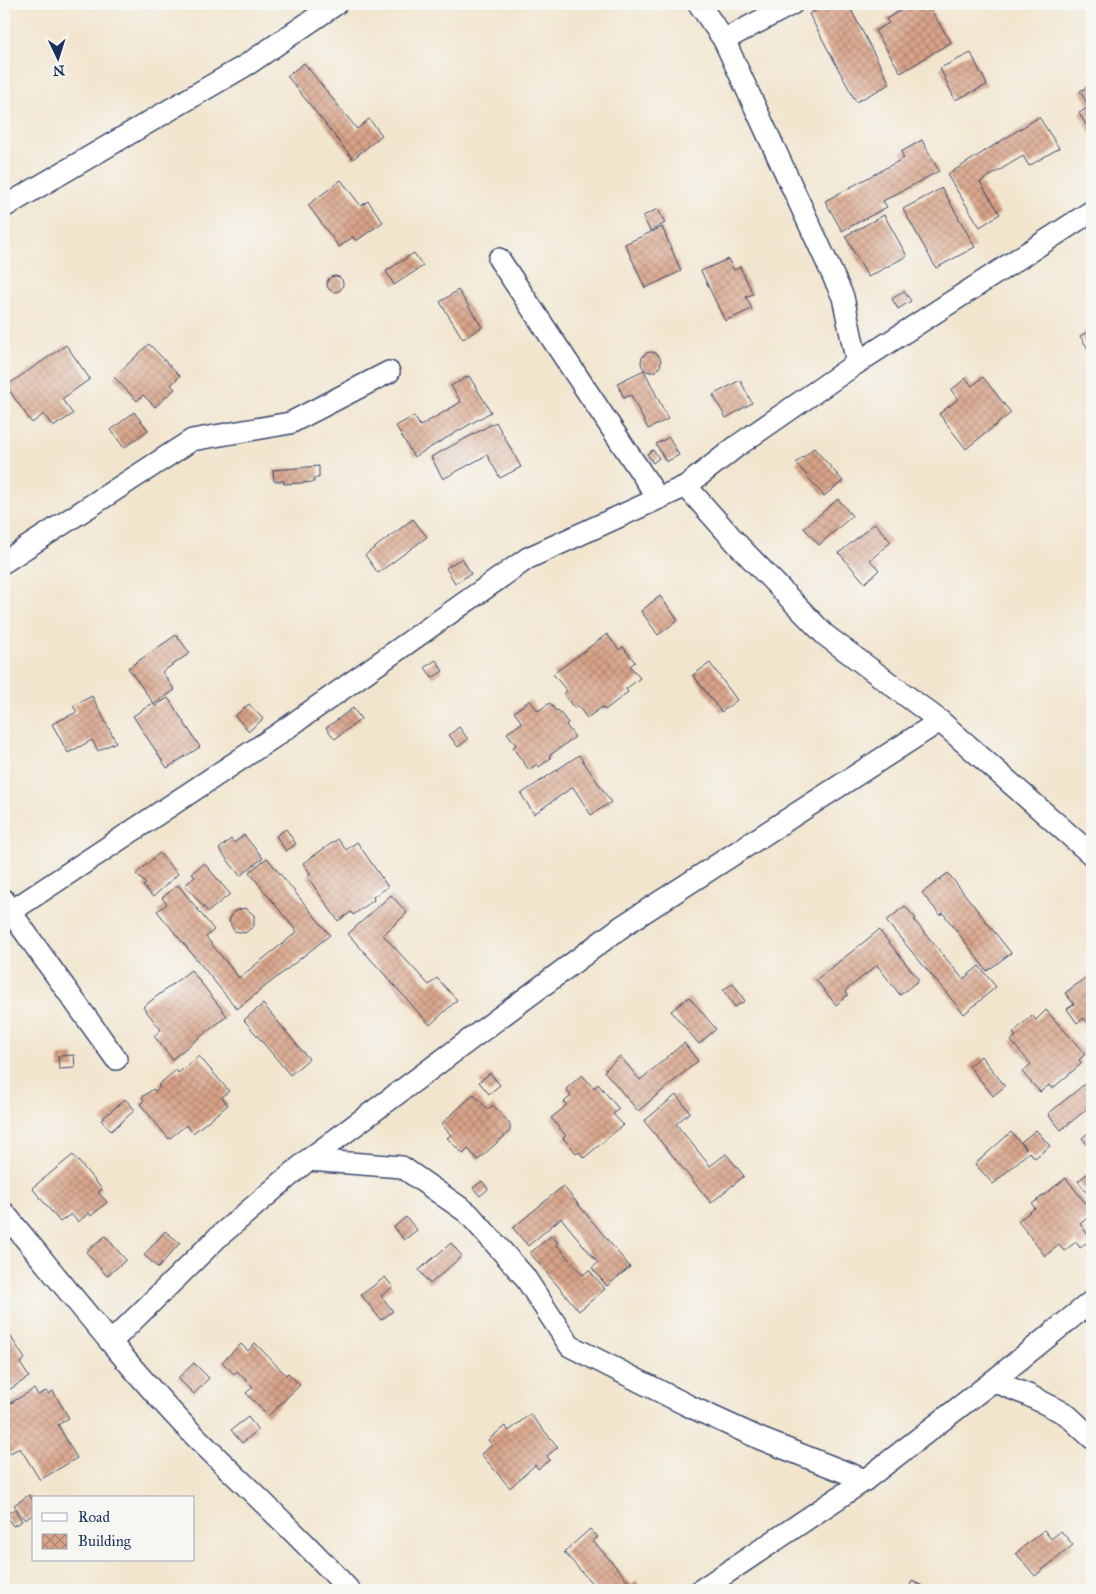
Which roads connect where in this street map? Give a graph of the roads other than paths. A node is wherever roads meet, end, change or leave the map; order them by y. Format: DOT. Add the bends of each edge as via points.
graph roads {
  1 [pos="336,4"];
  2 [pos="698,4"];
  3 [pos="792,4"];
  4 [pos="724,40"];
  5 [pos="4,207"];
  6 [pos="1092,211"];
  7 [pos="500,259"];
  8 [pos="857,363"];
  9 [pos="389,372"];
  10 [pos="686,486"];
  11 [pos="658,498"];
  12 [pos="4,562"];
  13 [pos="940,721"];
  14 [pos="1092,855"];
  15 [pos="6,909"];
  16 [pos="116,1059"];
  17 [pos="308,1160"];
  18 [pos="4,1213"];
  19 [pos="1092,1300"];
  20 [pos="110,1342"];
  21 [pos="993,1381"];
  22 [pos="1092,1438"];
  23 [pos="865,1480"];
  24 [pos="349,1590"];
  25 [pos="701,1590"];
  1 -- 5 [label="street" via="248,64"];
  2 -- 4 [label="street"];
  3 -- 4 [label="street"];
  4 -- 8 [label="street" via="843,297"];
  6 -- 8 [label="street"];
  7 -- 11 [label="street"];
  8 -- 10 [label="street" via="737,446"];
  9 -- 12 [label="street" via="290,423 192,440"];
  10 -- 11 [label="street"];
  10 -- 13 [label="street" via="825,636"];
  11 -- 15 [label="street" via="528,558 276,735"];
  13 -- 14 [label="street"];
  13 -- 17 [label="street" via="624,926"];
  15 -- 16 [label="street"];
  17 -- 20 [label="street" via="217,1238"];
  17 -- 23 [label="street" via="402,1167 468,1213 524,1276 570,1346 761,1439"];
  18 -- 20 [label="street"];
  19 -- 21 [label="street"];
  20 -- 24 [label="street" via="183,1424"];
  21 -- 22 [label="street" via="1066,1414"];
  21 -- 23 [label="street"];
  23 -- 25 [label="street"];
}
